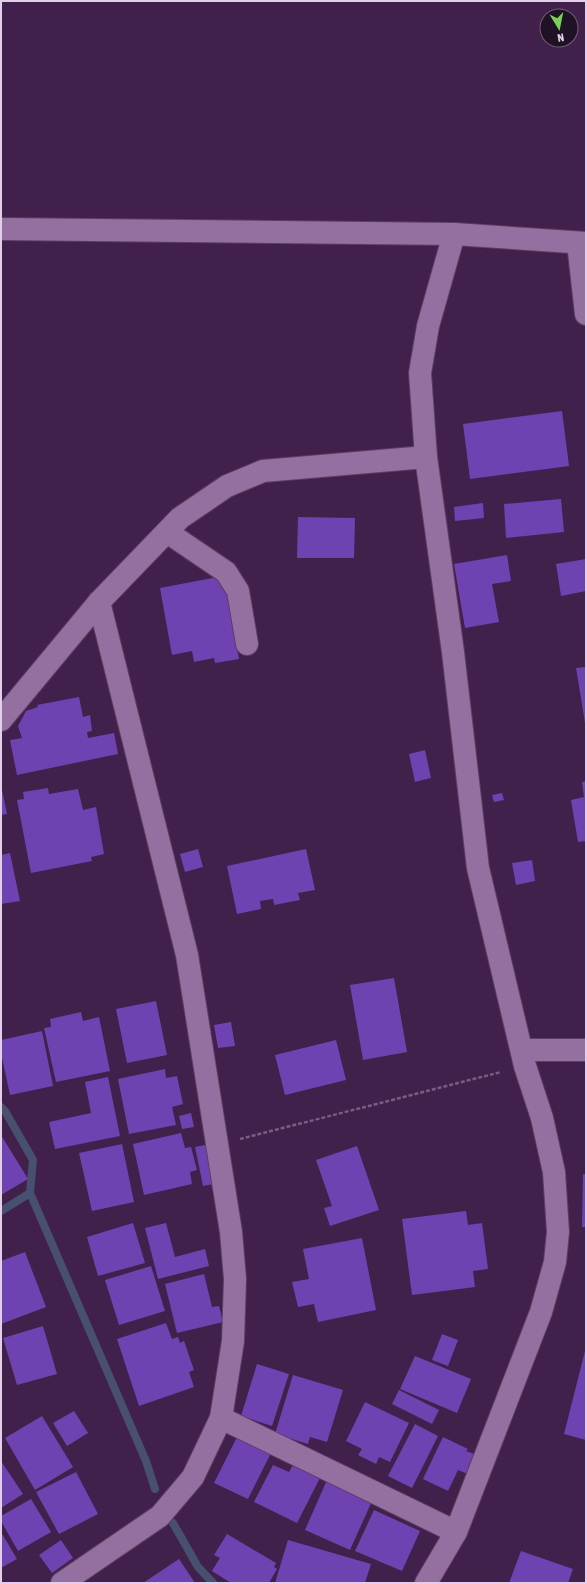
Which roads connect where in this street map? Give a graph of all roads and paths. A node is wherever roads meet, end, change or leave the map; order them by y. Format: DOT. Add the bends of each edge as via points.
graph roads {
  1 [pos="1,229"];
  2 [pos="454,234"];
  3 [pos="582,243"];
  4 [pos="586,314"];
  5 [pos="426,457"];
  6 [pos="167,532"];
  7 [pos="99,602"];
  8 [pos="247,644"];
  9 [pos="1,720"];
  10 [pos="586,1050"];
  11 [pos="523,1058"];
  12 [pos="217,1145"];
  13 [pos="221,1418"];
  14 [pos="456,1532"];
  15 [pos="62,1583"];
  16 [pos="426,1583"];
  1 -- 2 [label="street"];
  2 -- 3 [label="street"];
  2 -- 5 [label="street" via="428,326 420,373"];
  3 -- 4 [label="street"];
  5 -- 6 [label="street" via="263,471 227,486 180,518"];
  5 -- 11 [label="street" via="453,652 478,868"];
  6 -- 7 [label="street"];
  6 -- 8 [label="street" via="226,572 238,591"];
  7 -- 9 [label="street"];
  7 -- 12 [label="street" via="187,955"];
  10 -- 11 [label="street"];
  11 -- 12 [label="path"];
  11 -- 14 [label="street" via="542,1118 554,1172 558,1232 555,1262 541,1312"];
  12 -- 13 [label="street" via="231,1232 235,1279 233,1341"];
  13 -- 14 [label="street"];
  13 -- 15 [label="street" via="193,1478 160,1516"];
  14 -- 16 [label="street"];
}
